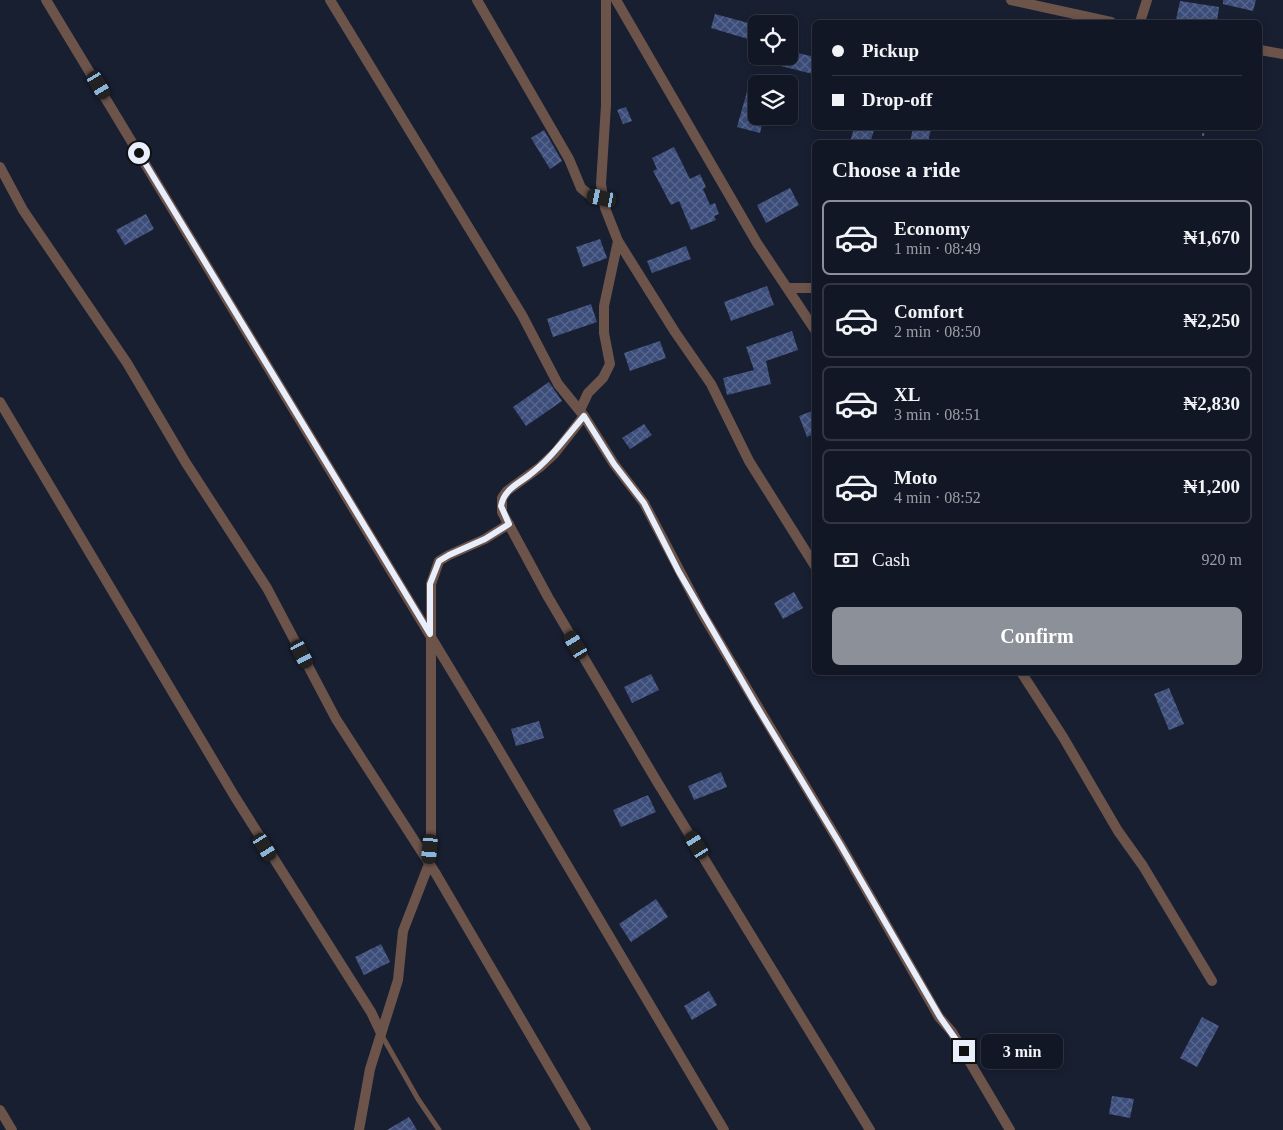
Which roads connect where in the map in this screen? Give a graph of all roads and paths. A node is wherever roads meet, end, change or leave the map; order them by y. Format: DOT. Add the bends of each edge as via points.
graph roads {
  1 [pos="46,0"];
  2 [pos="330,0"];
  3 [pos="477,0"];
  4 [pos="606,0"];
  5 [pos="616,0"];
  6 [pos="1011,0"];
  7 [pos="1148,0"];
  8 [pos="1102,20"];
  9 [pos="1141,20"];
  10 [pos="1262,50"];
  11 [pos="1283,54"];
  12 [pos="0,167"];
  13 [pos="602,198"];
  14 [pos="618,241"];
  15 [pos="787,288"];
  16 [pos="812,288"];
  17 [pos="812,326"];
  18 [pos="0,402"];
  19 [pos="582,413"];
  20 [pos="509,524"];
  21 [pos="812,561"];
  22 [pos="430,634"];
  23 [pos="1023,675"];
  24 [pos="429,864"];
  25 [pos="1212,981"];
  26 [pos="381,1032"];
  27 [pos="0,1110"];
  28 [pos="12,1130"];
  29 [pos="359,1130"];
  30 [pos="439,1130"];
  31 [pos="586,1130"];
  32 [pos="724,1130"];
  33 [pos="870,1130"];
  34 [pos="1010,1130"];
  1 -- 22 [label="street"];
  2 -- 19 [label="street" via="522,315 558,384"];
  3 -- 13 [label="street" via="569,159 581,188 591,196"];
  4 -- 13 [label="street"];
  5 -- 15 [label="street"];
  6 -- 8 [label="street"];
  7 -- 9 [label="street"];
  10 -- 11 [label="street"];
  12 -- 24 [label="street" via="23,210 127,362 186,463 267,588 336,719"];
  13 -- 14 [label="street"];
  14 -- 19 [label="street" via="604,306 604,333 610,368 588,393"];
  14 -- 21 [label="street" via="711,384 749,461"];
  15 -- 16 [label="street"];
  15 -- 17 [label="street"];
  18 -- 26 [label="street" via="234,797"];
  19 -- 20 [label="street" via="556,453 507,491 501,506"];
  19 -- 34 [label="street" via="614,464 644,503 679,572 756,705"];
  20 -- 22 [label="street" via="439,561 430,584"];
  20 -- 33 [label="street" via="548,597 647,764"];
  22 -- 24 [label="street" via="432,833"];
  22 -- 32 [label="street"];
  23 -- 25 [label="street"];
  24 -- 26 [label="street" via="403,931 398,980"];
  24 -- 31 [label="street"];
  26 -- 29 [label="street" via="370,1069"];
  26 -- 30 [label="lane"];
  27 -- 28 [label="street"];
}
